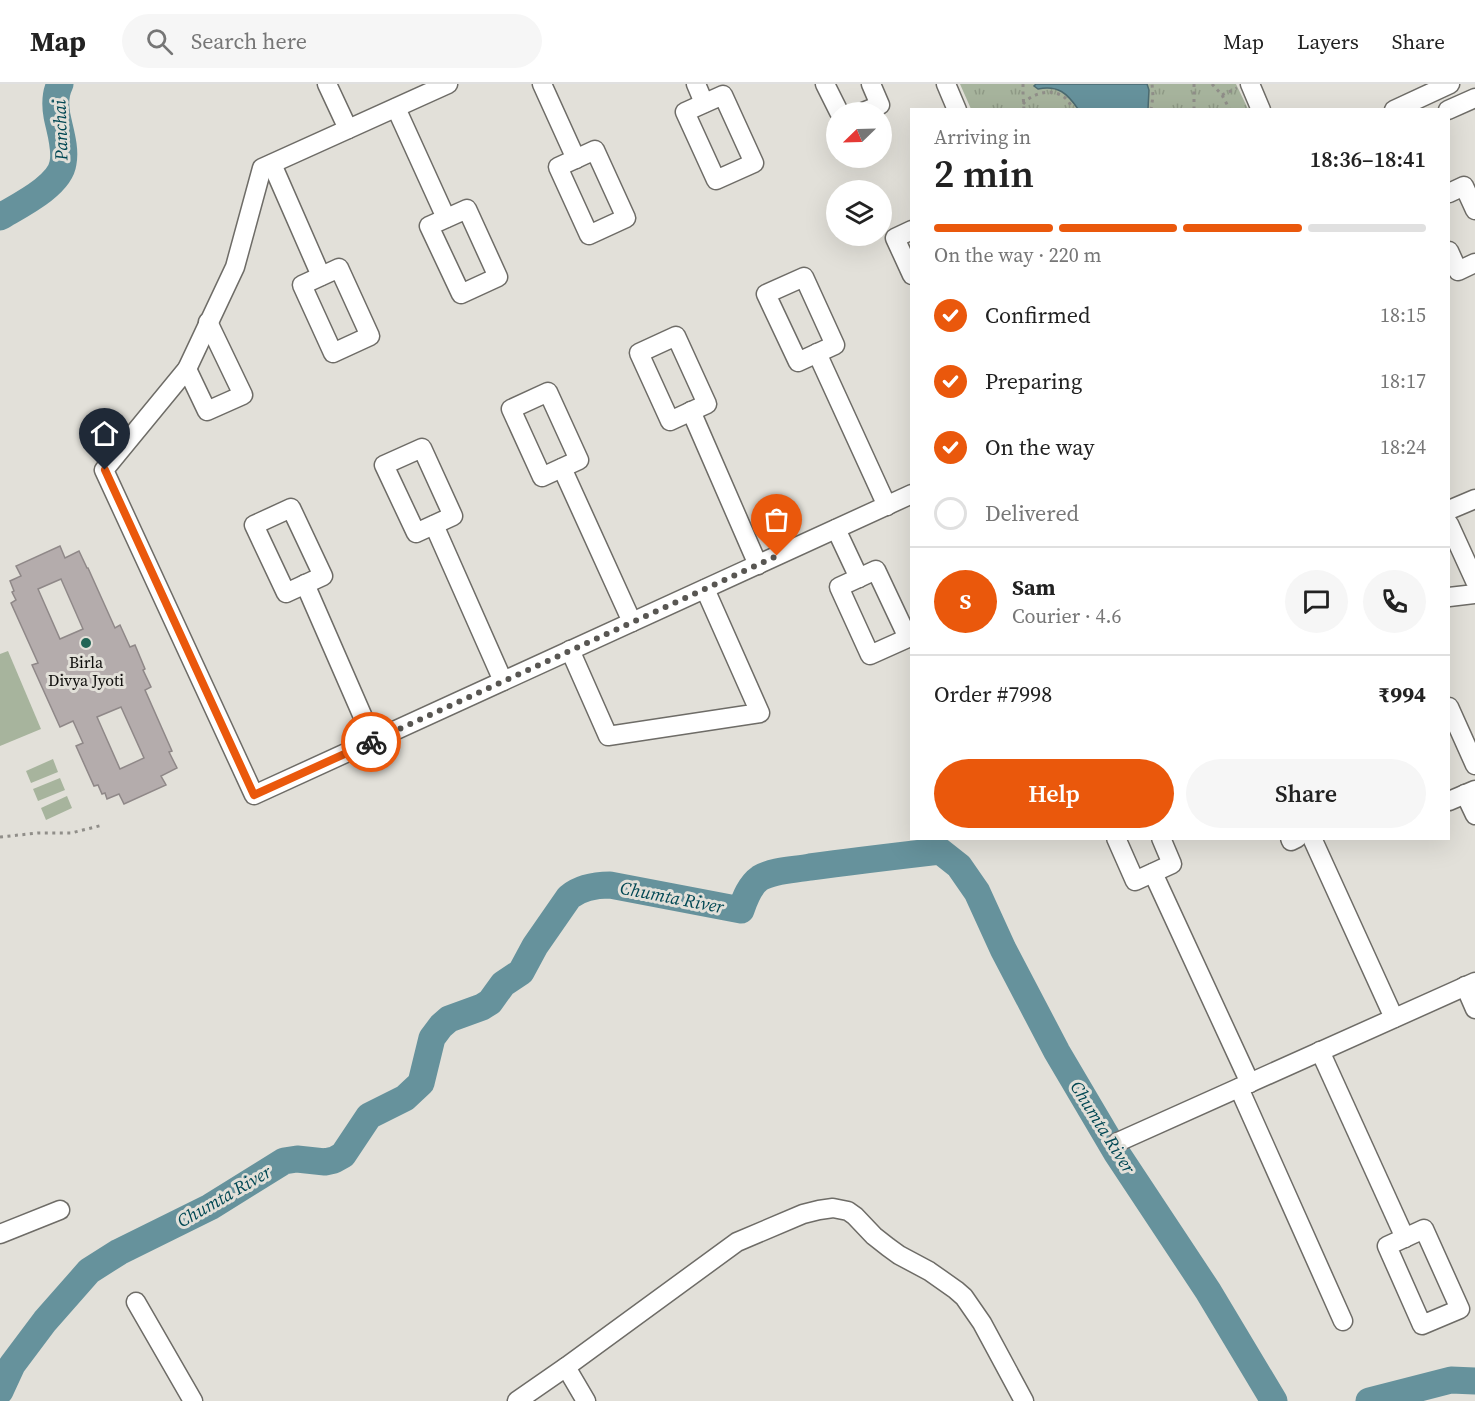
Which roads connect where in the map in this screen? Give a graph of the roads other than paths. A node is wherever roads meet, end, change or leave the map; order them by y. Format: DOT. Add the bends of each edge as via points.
graph roads {
  1 [pos="327,84"];
  2 [pos="448,84"];
  3 [pos="542,84"];
  4 [pos="696,84"];
  5 [pos="825,84"];
  6 [pos="871,84"];
  7 [pos="946,84"];
  8 [pos="1250,84"];
  9 [pos="1450,84"];
  10 [pos="1475,98"];
  11 [pos="834,102"];
  12 [pos="879,102"];
  13 [pos="704,103"];
  14 [pos="396,108"];
  15 [pos="956,108"];
  16 [pos="1260,108"];
  17 [pos="1398,108"];
  18 [pos="1450,109"];
  19 [pos="348,129"];
  20 [pos="576,159"];
  21 [pos="272,164"];
  22 [pos="1450,193"];
  23 [pos="1475,210"];
  24 [pos="446,218"];
  25 [pos="910,231"];
  26 [pos="1450,253"];
  27 [pos="1475,263"];
  28 [pos="910,270"];
  29 [pos="321,276"];
  30 [pos="208,322"];
  31 [pos="818,353"];
  32 [pos="186,369"];
  33 [pos="691,411"];
  34 [pos="562,468"];
  35 [pos="910,495"];
  36 [pos="1475,499"];
  37 [pos="887,506"];
  38 [pos="1450,510"];
  39 [pos="434,525"];
  40 [pos="1450,526"];
  41 [pos="836,529"];
  42 [pos="758,565"];
  43 [pos="859,578"];
  44 [pos="1475,581"];
  45 [pos="305,584"];
  46 [pos="705,589"];
  47 [pos="1475,594"];
  48 [pos="1450,597"];
  49 [pos="632,622"];
  50 [pos="570,650"];
  51 [pos="503,681"];
  52 [pos="1450,709"];
  53 [pos="374,740"];
  54 [pos="1475,765"];
  55 [pos="1463,795"];
  56 [pos="1475,815"];
  57 [pos="1117,840"];
  58 [pos="1162,840"];
  59 [pos="1313,840"];
  60 [pos="1153,873"];
  61 [pos="1470,984"];
  62 [pos="1475,1009"];
  63 [pos="1394,1018"];
  64 [pos="1320,1051"];
  65 [pos="1245,1085"];
  66 [pos="1118,1142"];
  67 [pos="60,1210"];
  68 [pos="0,1234"];
  69 [pos="1405,1238"];
  70 [pos="136,1302"];
  71 [pos="1342,1321"];
  72 [pos="566,1367"];
  73 [pos="193,1401"];
  74 [pos="517,1401"];
  75 [pos="586,1401"];
  76 [pos="1024,1401"];
  1 -- 19 [label="street"];
  2 -- 14 [label="street"];
  3 -- 20 [label="street"];
  4 -- 13 [label="street"];
  5 -- 11 [label="street"];
  6 -- 12 [label="street"];
  7 -- 15 [label="street"];
  8 -- 16 [label="street"];
  9 -- 17 [label="street"];
  10 -- 18 [label="street"];
  13 -- 13 [label="street" via="685,112 716,180 754,163 723,94"];
  14 -- 19 [label="street"];
  14 -- 24 [label="street"];
  19 -- 21 [label="street"];
  20 -- 20 [label="street" via="558,167 589,235 626,218 595,150"];
  21 -- 29 [label="street"];
  21 -- 30 [label="street" via="262,168 235,267"];
  22 -- 23 [label="street" via="1464,186"];
  24 -- 24 [label="street" via="429,226 461,294 498,277 466,208"];
  25 -- 28 [label="street" via="895,238"];
  26 -- 27 [label="street" via="1458,271"];
  29 -- 29 [label="street" via="302,285 333,353 370,336 339,268"];
  30 -- 32 [label="street"];
  30 -- 32 [label="street" via="243,395 207,411"];
  31 -- 31 [label="street" via="835,345 804,277 766,294 798,362"];
  31 -- 37 [label="street"];
  32 -- 53 [label="street" via="105,470 254,795"];
  33 -- 33 [label="street" via="707,404 676,336 639,353 670,421"];
  33 -- 42 [label="street"];
  34 -- 34 [label="street" via="579,460 548,392 511,409 542,477"];
  34 -- 49 [label="street"];
  35 -- 37 [label="street"];
  36 -- 38 [label="street"];
  37 -- 41 [label="street"];
  39 -- 39 [label="street" via="453,516 422,448 384,465 416,533"];
  39 -- 51 [label="street"];
  40 -- 44 [label="street"];
  41 -- 42 [label="street"];
  41 -- 43 [label="street"];
  42 -- 46 [label="street"];
  43 -- 43 [label="street" via="839,587 870,655 908,638 876,570"];
  45 -- 45 [label="street" via="323,576 291,508 254,525 286,593"];
  45 -- 53 [label="street"];
  46 -- 49 [label="street"];
  46 -- 50 [label="street" via="760,713 608,736"];
  47 -- 48 [label="street"];
  49 -- 50 [label="street"];
  50 -- 51 [label="street"];
  51 -- 53 [label="street"];
  52 -- 54 [label="street"];
  55 -- 56 [label="street"];
  57 -- 60 [label="street" via="1135,881"];
  58 -- 60 [label="street" via="1172,864"];
  59 -- 63 [label="street"];
  60 -- 65 [label="street"];
  61 -- 62 [label="street"];
  61 -- 63 [label="street"];
  63 -- 64 [label="street"];
  64 -- 65 [label="street"];
  64 -- 69 [label="street"];
  65 -- 66 [label="street"];
  65 -- 71 [label="street"];
  67 -- 68 [label="street"];
  69 -- 69 [label="street" via="1387,1246 1422,1325 1460,1309 1424,1229"];
  70 -- 73 [label="street"];
  72 -- 74 [label="street"];
  72 -- 75 [label="street"];
  72 -- 76 [label="street" via="737,1242 803,1214 833,1208 848,1211 888,1247 964,1298"];
}
